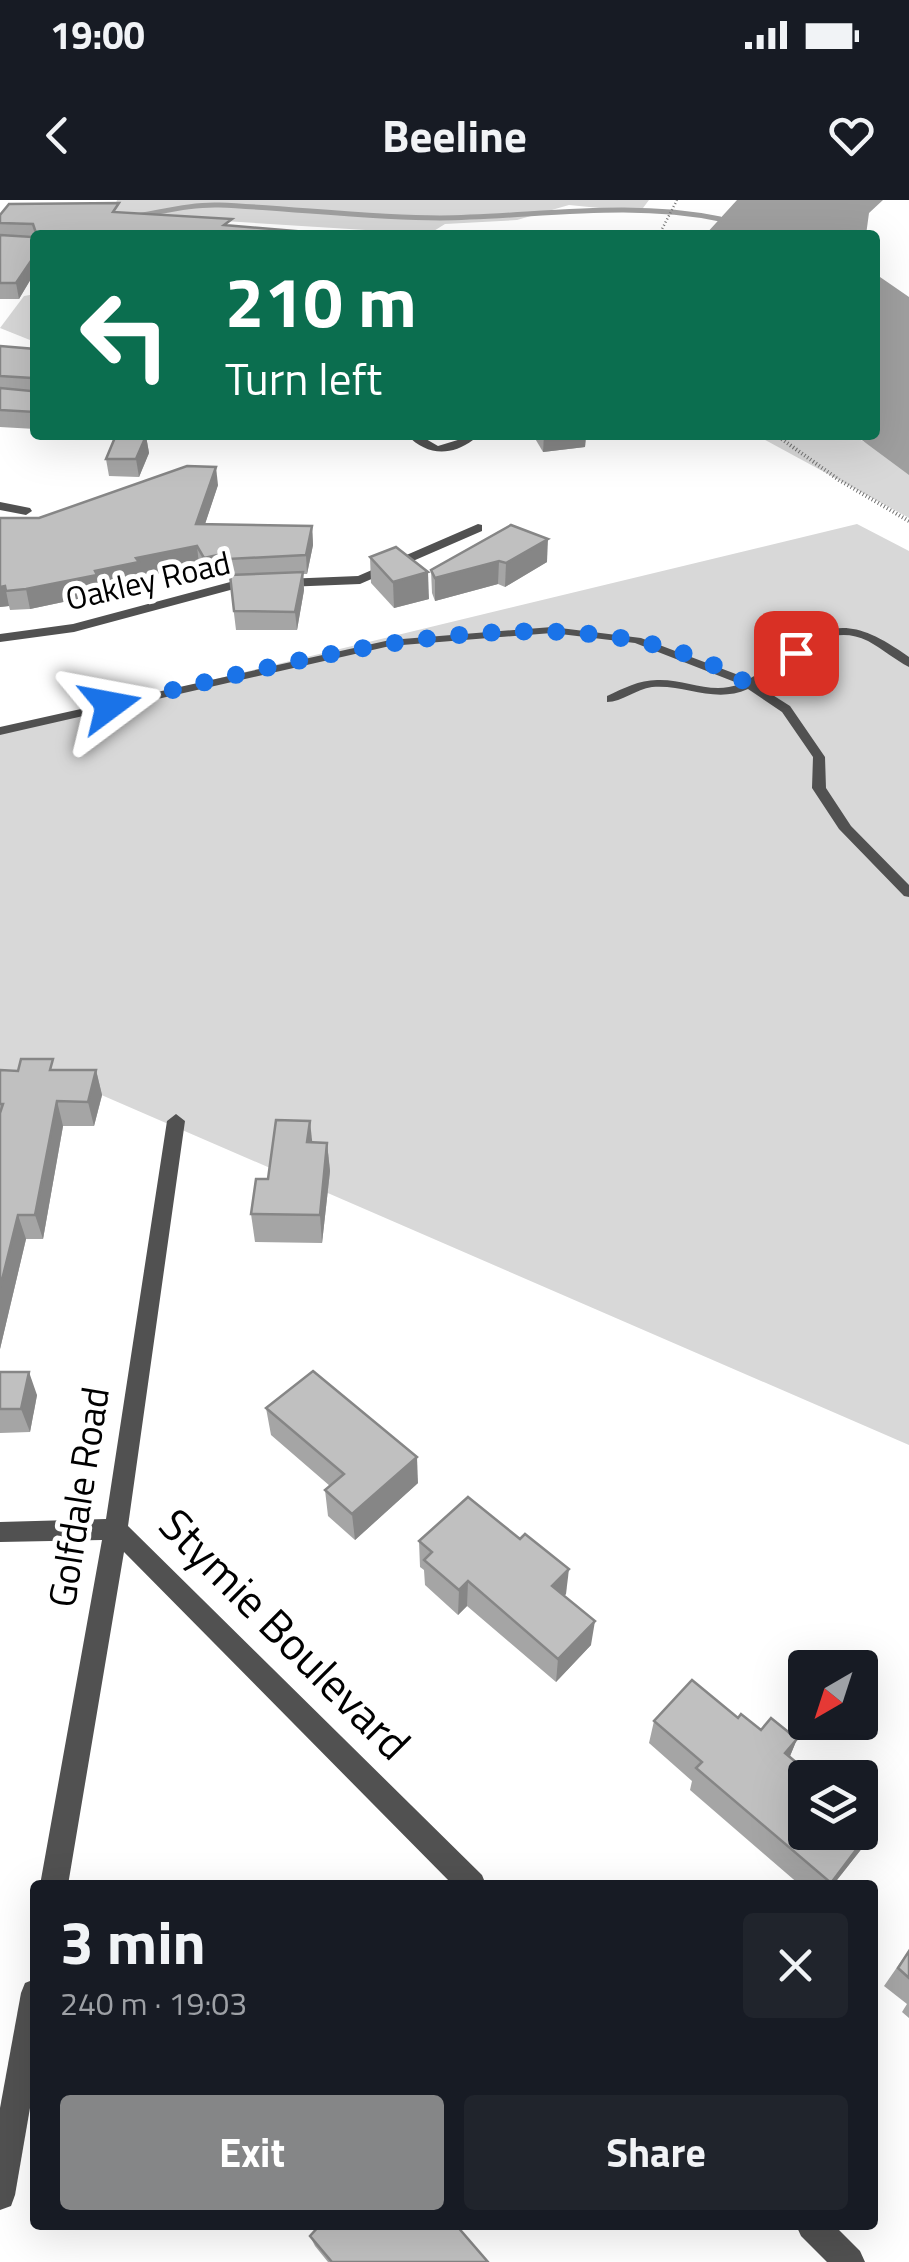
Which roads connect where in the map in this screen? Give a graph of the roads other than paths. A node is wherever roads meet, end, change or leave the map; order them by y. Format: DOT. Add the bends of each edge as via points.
graph roads {
  1 [pos="417,440"];
  2 [pos="466,440"];
  3 [pos="0,506"];
  4 [pos="26,510"];
  5 [pos="478,528"];
  6 [pos="0,638"];
  7 [pos="909,663"];
  8 [pos="750,685"];
  9 [pos="611,700"];
  10 [pos="0,731"];
  11 [pos="909,893"];
  12 [pos="176,1120"];
  13 [pos="116,1528"];
  14 [pos="0,1532"];
  15 [pos="55,1880"];
  16 [pos="467,1880"];
  17 [pos="30,2022"];
  18 [pos="0,2195"];
  19 [pos="817,2230"];
  20 [pos="849,2262"];
  1 -- 2 [label="street" via="442,450"];
  3 -- 4 [label="street"];
  5 -- 6 [label="street, Oakley Road" via="360,580 234,585 74,628"];
  7 -- 8 [label="lane" via="861,635 830,631"];
  8 -- 9 [label="lane" via="724,692 640,682"];
  8 -- 10 [label="lane" via="637,640 552,630 390,643"];
  8 -- 11 [label="lane" via="786,709 820,757 819,788 846,829"];
  12 -- 13 [label="street, Golfdale Road"];
  13 -- 14 [label="street, Stymie Boulevard"];
  13 -- 15 [label="street, Golfdale Road"];
  13 -- 16 [label="street, Stymie Boulevard"];
  17 -- 18 [label="street"];
  19 -- 20 [label="street"];
}
